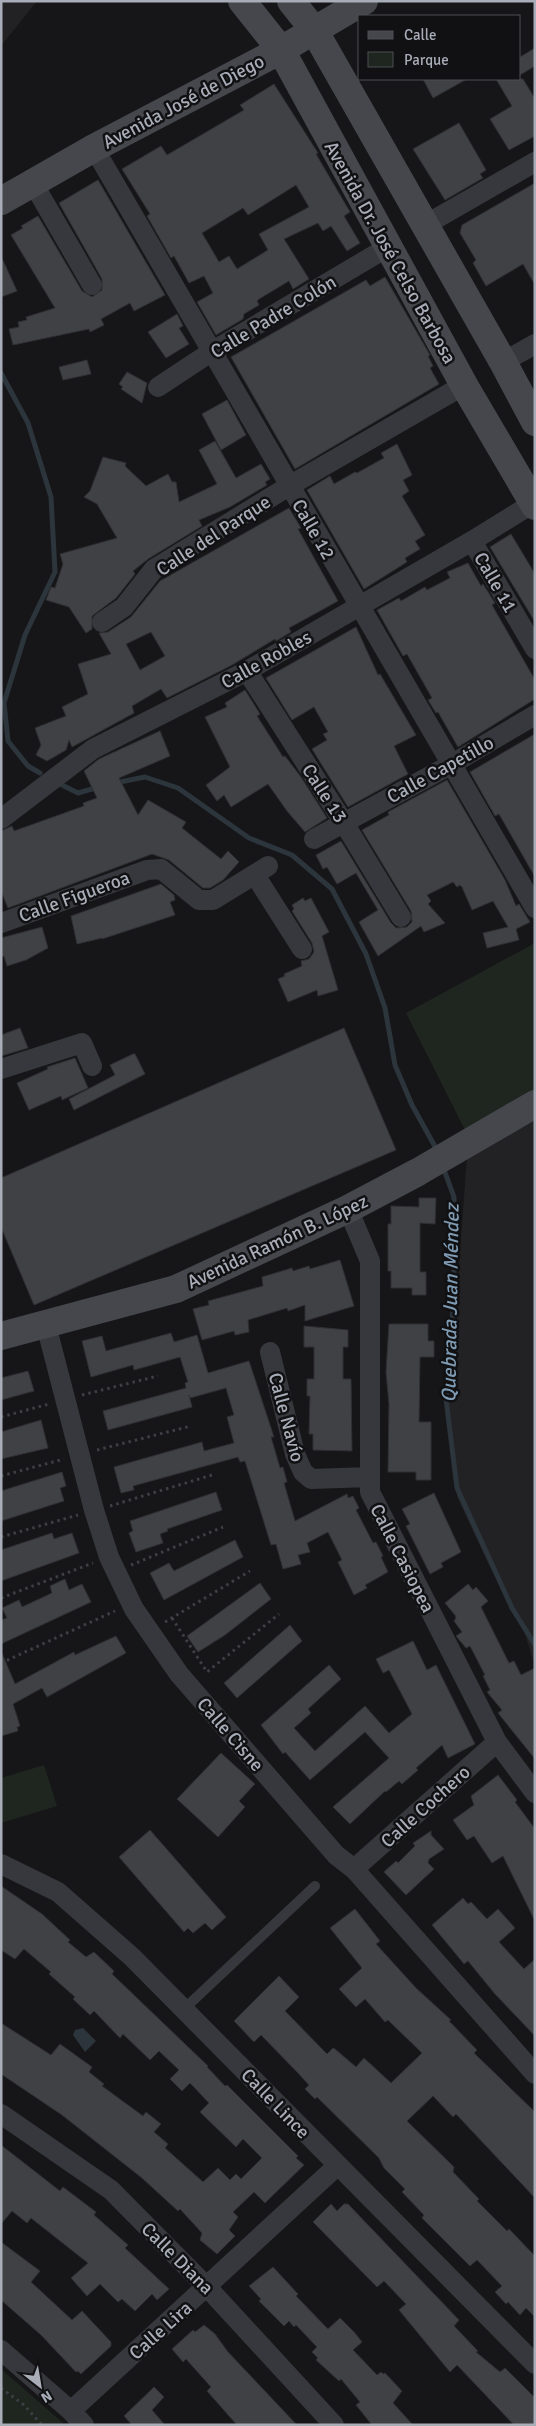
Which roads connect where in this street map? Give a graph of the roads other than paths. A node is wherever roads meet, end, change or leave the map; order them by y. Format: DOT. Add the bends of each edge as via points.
graph roads {
  1 [pos="242,1"];
  2 [pos="292,1"];
  3 [pos="364,1"];
  4 [pos="314,30"];
  5 [pos="281,50"];
  6 [pos="94,148"];
  7 [pos="535,162"];
  8 [pos="33,183"];
  9 [pos="1,201"];
  10 [pos="425,225"];
  11 [pos="388,247"];
  12 [pos="92,285"];
  13 [pos="535,344"];
  14 [pos="212,352"];
  15 [pos="503,362"];
  16 [pos="464,385"];
  17 [pos="158,387"];
  18 [pos="535,422"];
  19 [pos="290,486"];
  20 [pos="534,504"];
  21 [pos="472,542"];
  22 [pos="358,606"];
  23 [pos="102,622"];
  24 [pos="535,649"];
  25 [pos="246,671"];
  26 [pos="535,715"];
  27 [pos="452,764"];
  28 [pos="1,819"];
  29 [pos="344,823"];
  30 [pos="314,839"];
  31 [pos="535,908"];
  32 [pos="401,918"];
  33 [pos="1,923"];
  34 [pos="302,949"];
  35 [pos="92,1066"];
  36 [pos="1,1069"];
  37 [pos="535,1104"];
  38 [pos="348,1209"];
  39 [pos="46,1325"];
  40 [pos="1,1336"];
  41 [pos="270,1352"];
  42 [pos="370,1477"];
  43 [pos="497,1742"];
  44 [pos="535,1794"];
  45 [pos="1,1864"];
  46 [pos="354,1869"];
  47 [pos="315,1886"];
  48 [pos="184,2009"];
  49 [pos="533,2067"];
  50 [pos="1,2114"];
  51 [pos="337,2166"];
  52 [pos="207,2287"];
  53 [pos="1,2350"];
  54 [pos="534,2361"];
  55 [pos="78,2418"];
  56 [pos="334,2425"];
  1 -- 5 [label="main road, Avenida Dr. José Celso Barbosa"];
  2 -- 4 [label="main road"];
  3 -- 4 [label="main road, Avenida José de Diego"];
  4 -- 5 [label="main road, Avenida José de Diego"];
  4 -- 10 [label="main road"];
  5 -- 6 [label="main road, Avenida José de Diego"];
  5 -- 11 [label="main road, Avenida Dr. José Celso Barbosa"];
  6 -- 8 [label="main road, Avenida José de Diego"];
  6 -- 14 [label="street, Calle 12"];
  7 -- 10 [label="street"];
  8 -- 9 [label="main road, Avenida José de Diego"];
  8 -- 12 [label="street"];
  10 -- 15 [label="main road"];
  11 -- 14 [label="street, Calle Padre Colón"];
  11 -- 16 [label="main road, Avenida Dr. José Celso Barbosa"];
  13 -- 15 [label="street"];
  14 -- 17 [label="street, Calle Padre Colón"];
  14 -- 19 [label="street, Calle 12"];
  15 -- 18 [label="main road"];
  16 -- 19 [label="street, Calle del Parque"];
  16 -- 20 [label="main road, Avenida Dr. José Celso Barbosa"];
  19 -- 22 [label="street, Calle 12"];
  19 -- 23 [label="street, Calle del Parque" via="154,569 124,607"];
  20 -- 21 [label="street, Calle Robles"];
  21 -- 22 [label="street, Calle Robles"];
  21 -- 24 [label="street, Calle 11"];
  22 -- 25 [label="street, Calle Robles"];
  22 -- 27 [label="street, Calle 12"];
  25 -- 28 [label="street, Calle Robles" via="93,749"];
  25 -- 29 [label="street, Calle 13"];
  26 -- 27 [label="street, Calle Capetillo"];
  27 -- 29 [label="street, Calle Capetillo"];
  27 -- 31 [label="street, Calle 12"];
  29 -- 30 [label="street, Calle Capetillo"];
  29 -- 32 [label="street, Calle 13"];
  33 -- 34 [label="street, Calle Figueroa" via="148,870 161,869 199,900 213,900 262,870"];
  35 -- 36 [label="street" via="82,1043"];
  37 -- 38 [label="main road, Avenida Ramón B. López"];
  38 -- 39 [label="main road, Avenida Ramón B. López" via="176,1289"];
  38 -- 42 [label="street, Calle Casiopea" via="370,1261"];
  39 -- 40 [label="main road, Avenida Ramón B. López"];
  39 -- 46 [label="street, Calle Cisne" via="94,1510 113,1564 132,1604 185,1682 336,1855"];
  41 -- 42 [label="street, Calle Navío" via="295,1454 303,1472 311,1478"];
  42 -- 43 [label="street, Calle Casiopea" via="370,1492"];
  43 -- 44 [label="street, Calle Casiopea"];
  43 -- 46 [label="street, Calle Cochero"];
  45 -- 48 [label="street, Calle Lince" via="58,1892 132,1957"];
  46 -- 49 [label="street, Calle Cisne"];
  47 -- 48 [label="lane"];
  48 -- 51 [label="street, Calle Lince"];
  50 -- 52 [label="street, Calle Diana" via="110,2190"];
  51 -- 52 [label="street, Calle Lira"];
  51 -- 54 [label="street, Calle Lince"];
  52 -- 55 [label="street, Calle Lira"];
  52 -- 56 [label="street, Calle Diana"];
  53 -- 55 [label="street"];
}
